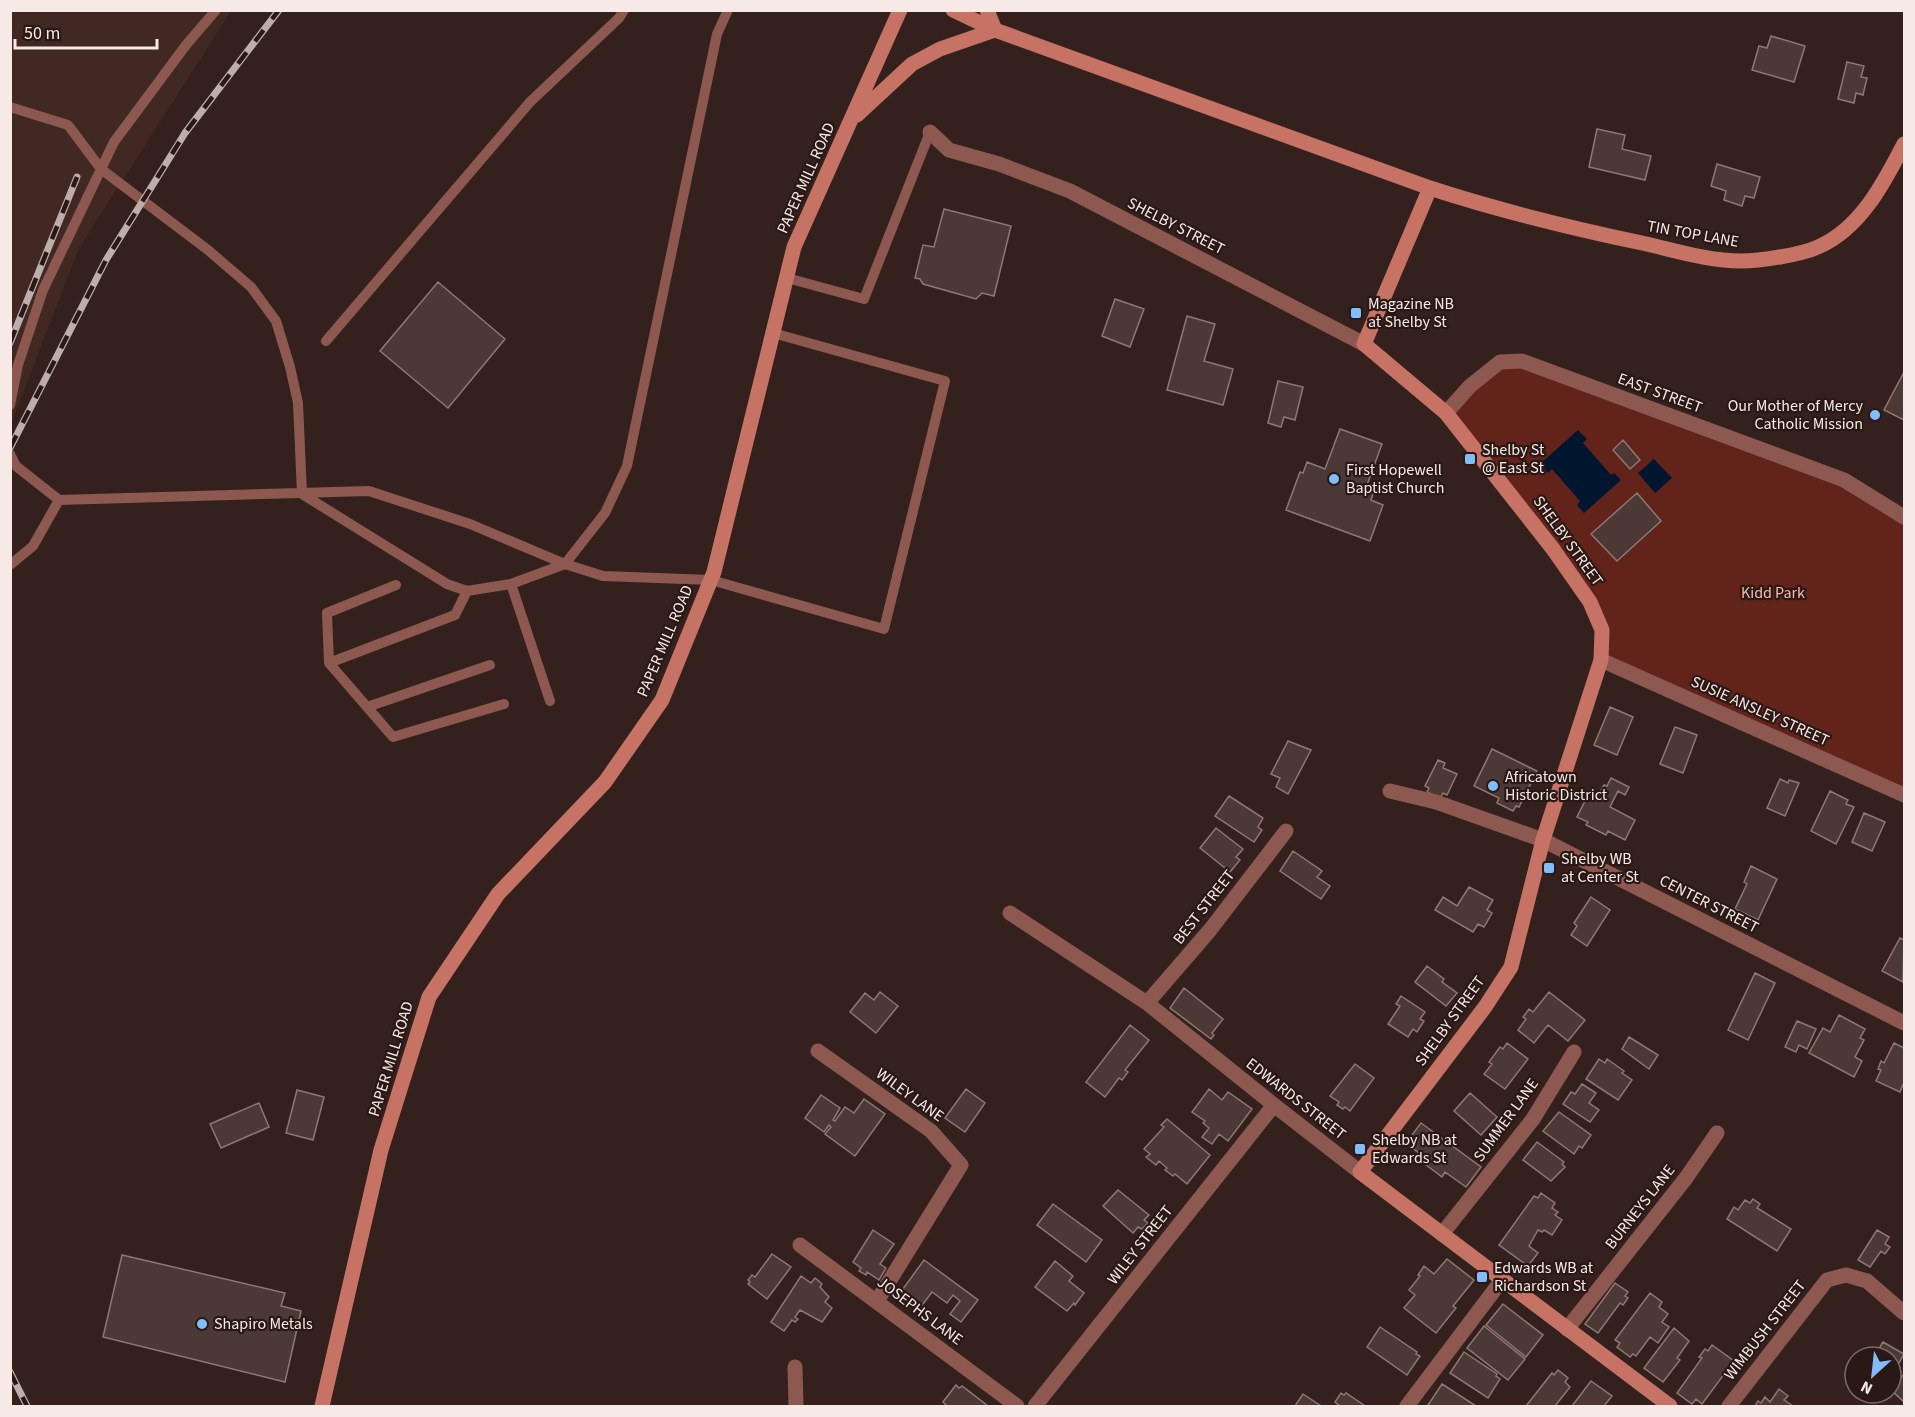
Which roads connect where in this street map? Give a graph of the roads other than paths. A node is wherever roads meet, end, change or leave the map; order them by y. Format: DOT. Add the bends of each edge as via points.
graph roads {
  1 [pos="216,10"];
  2 [pos="624,10"];
  3 [pos="728,10"];
  4 [pos="900,10"];
  5 [pos="952,10"];
  6 [pos="987,10"];
  7 [pos="995,30"];
  8 [pos="10,107"];
  9 [pos="851,120"];
  10 [pos="930,132"];
  11 [pos="1905,144"];
  12 [pos="101,169"];
  13 [pos="1430,188"];
  14 [pos="787,278"];
  15 [pos="773,333"];
  16 [pos="326,341"];
  17 [pos="1364,344"];
  18 [pos="10,405"];
  19 [pos="1446,412"];
  20 [pos="10,454"];
  21 [pos="302,494"];
  22 [pos="59,500"];
  23 [pos="1905,517"];
  24 [pos="565,564"];
  25 [pos="10,565"];
  26 [pos="711,580"];
  27 [pos="511,584"];
  28 [pos="396,585"];
  29 [pos="467,591"];
  30 [pos="1601,660"];
  31 [pos="329,663"];
  32 [pos="490,665"];
  33 [pos="550,701"];
  34 [pos="504,704"];
  35 [pos="367,707"];
  36 [pos="1390,791"];
  37 [pos="1905,795"];
  38 [pos="1286,831"];
  39 [pos="1543,840"];
  40 [pos="1010,913"];
  41 [pos="1147,1003"];
  42 [pos="1905,1023"];
  43 [pos="818,1051"];
  44 [pos="1574,1052"];
  45 [pos="1274,1105"];
  46 [pos="1717,1133"];
  47 [pos="1360,1172"];
  48 [pos="1442,1234"];
  49 [pos="800,1245"];
  50 [pos="1502,1280"];
  51 [pos="877,1301"];
  52 [pos="1905,1313"];
  53 [pos="1567,1329"];
  54 [pos="795,1367"];
  55 [pos="322,1407"];
  56 [pos="796,1407"];
  57 [pos="1017,1407"];
  58 [pos="1035,1407"];
  59 [pos="1407,1407"];
  60 [pos="1671,1407"];
  61 [pos="1729,1407"];
  1 -- 12 [label="lane" via="114,142"];
  2 -- 16 [label="lane" via="530,102"];
  3 -- 24 [label="lane" via="717,34 627,466 605,513"];
  4 -- 9 [label="street, PAPER MILL ROAD"];
  5 -- 7 [label="street, TIN TOP LANE"];
  6 -- 7 [label="street"];
  7 -- 9 [label="street" via="912,64"];
  7 -- 13 [label="street, TIN TOP LANE"];
  8 -- 12 [label="lane" via="68,125"];
  9 -- 14 [label="street, PAPER MILL ROAD" via="794,248"];
  10 -- 14 [label="lane" via="864,299"];
  10 -- 17 [label="street, SHELBY STREET" via="949,150 1070,191"];
  11 -- 13 [label="street, TIN TOP LANE" via="1868,205 1845,230 1817,247 1741,261 1704,257 1566,226"];
  12 -- 18 [label="lane" via="43,290 18,365"];
  12 -- 21 [label="lane" via="251,286 276,321 298,403"];
  13 -- 17 [label="street"];
  14 -- 15 [label="street, PAPER MILL ROAD"];
  15 -- 26 [label="street, PAPER MILL ROAD"];
  15 -- 26 [label="lane" via="945,381 884,629"];
  17 -- 19 [label="street, SHELBY STREET"];
  19 -- 23 [label="street, EAST STREET" via="1500,362 1522,361 1844,480"];
  19 -- 30 [label="street, SHELBY STREET" via="1590,602 1602,630"];
  20 -- 22 [label="lane" via="16,466"];
  21 -- 22 [label="lane"];
  21 -- 24 [label="lane" via="369,491 470,524"];
  21 -- 29 [label="lane" via="447,584"];
  22 -- 25 [label="lane" via="33,546"];
  24 -- 26 [label="lane" via="603,576"];
  24 -- 27 [label="lane"];
  26 -- 55 [label="street, PAPER MILL ROAD" via="662,700 605,782 498,894 429,997 381,1149"];
  27 -- 29 [label="lane"];
  27 -- 33 [label="lane"];
  28 -- 31 [label="lane" via="327,613"];
  29 -- 31 [label="lane" via="455,615"];
  30 -- 37 [label="street, SUSIE ANSLEY STREET"];
  30 -- 39 [label="street, SHELBY STREET"];
  31 -- 35 [label="lane"];
  32 -- 35 [label="lane"];
  34 -- 35 [label="lane" via="393,737"];
  36 -- 39 [label="street, CENTER STREET" via="1436,802"];
  38 -- 41 [label="street, BEST STREET" via="1210,930"];
  39 -- 42 [label="street, CENTER STREET"];
  39 -- 47 [label="street, SHELBY STREET" via="1511,967"];
  40 -- 41 [label="street, EDWARDS STREET"];
  41 -- 45 [label="street, EDWARDS STREET"];
  43 -- 51 [label="street, WILEY LANE" via="931,1131 961,1165"];
  44 -- 48 [label="street, SUMMER LANE" via="1533,1119"];
  45 -- 47 [label="street, EDWARDS STREET"];
  45 -- 58 [label="street, WILEY STREET"];
  46 -- 53 [label="street, BURNEYS LANE"];
  47 -- 48 [label="street, EDWARDS STREET"];
  48 -- 50 [label="street, EDWARDS STREET"];
  49 -- 51 [label="street, JOSEPHS LANE"];
  50 -- 53 [label="street, EDWARDS STREET"];
  50 -- 59 [label="street"];
  51 -- 57 [label="street, JOSEPHS LANE"];
  52 -- 61 [label="street, WIMBUSH STREET" via="1867,1281 1846,1275 1827,1280"];
  53 -- 60 [label="street, EDWARDS STREET"];
  54 -- 56 [label="street"];
}
